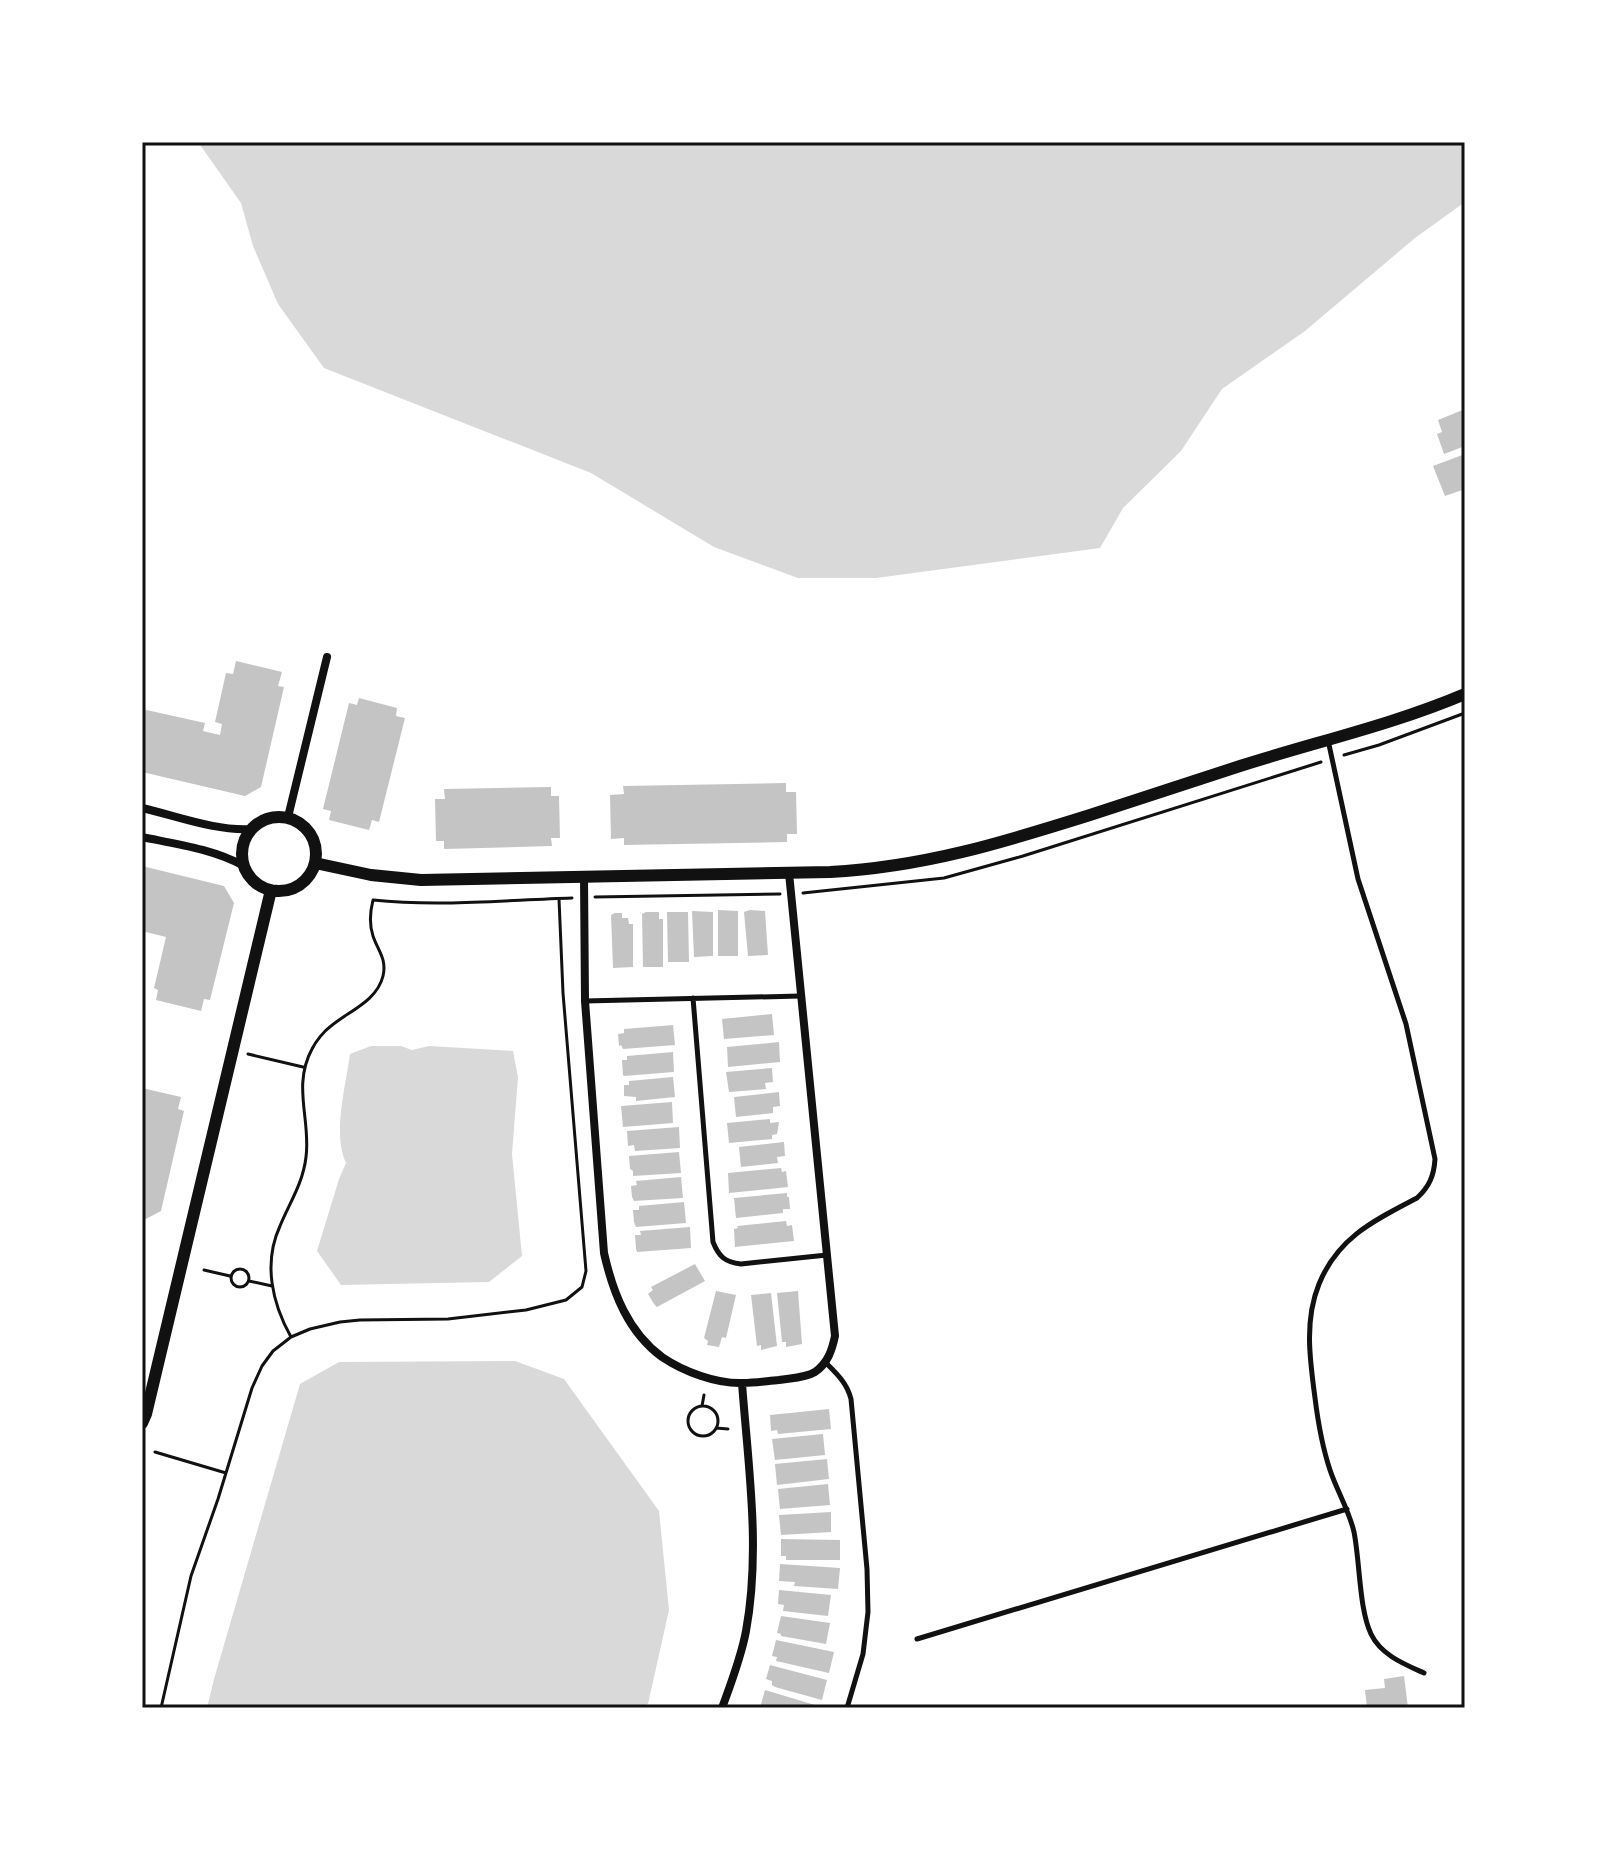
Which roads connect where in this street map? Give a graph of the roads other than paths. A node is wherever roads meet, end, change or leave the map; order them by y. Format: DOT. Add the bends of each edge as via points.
graph roads {
  1 [pos="327,657"];
  2 [pos="1465,694"];
  3 [pos="1328,739"];
  4 [pos="142,808"];
  5 [pos="288,817"];
  6 [pos="251,829"];
  7 [pos="142,837"];
  8 [pos="315,863"];
  9 [pos="244,866"];
  10 [pos="789,873"];
  11 [pos="584,877"];
  12 [pos="271,890"];
  13 [pos="801,995"];
  14 [pos="693,998"];
  15 [pos="585,1001"];
  16 [pos="827,1255"];
  17 [pos="825,1362"];
  18 [pos="742,1383"];
  19 [pos="142,1423"];
  20 [pos="1347,1509"];
  21 [pos="917,1639"];
  22 [pos="1424,1673"];
  23 [pos="722,1708"];
  24 [pos="847,1708"];
  1 -- 5 [label="street"];
  2 -- 3 [label="street"];
  3 -- 10 [label="street" via="951,856 862,870"];
  3 -- 20 [label="lane" via="1364,901 1406,1024 1435,1159 1433,1178 1423,1192 1349,1239 1328,1265 1314,1296 1309,1347 1318,1420 1330,1470"];
  4 -- 6 [label="street"];
  5 -- 6 [label="street" via="268,818"];
  5 -- 8 [label="street" via="311,834"];
  6 -- 9 [label="street" via="243,846"];
  7 -- 9 [label="street"];
  8 -- 11 [label="street" via="421,880"];
  8 -- 12 [label="street" via="299,886"];
  9 -- 12 [label="street" via="254,881"];
  10 -- 11 [label="street"];
  10 -- 13 [label="street"];
  11 -- 15 [label="street"];
  12 -- 19 [label="street"];
  13 -- 14 [label="lane"];
  13 -- 16 [label="street"];
  14 -- 15 [label="lane"];
  14 -- 16 [label="lane" via="717,1252 724,1260 741,1264"];
  15 -- 18 [label="street" via="604,1253 619,1304 663,1358 707,1377"];
  16 -- 17 [label="street" via="835,1336"];
  17 -- 18 [label="street" via="800,1377"];
  17 -- 24 [label="lane" via="843,1380 851,1399 867,1569 863,1654"];
  18 -- 23 [label="street" via="752,1579 746,1630"];
  20 -- 21 [label="lane"];
  20 -- 22 [label="lane" via="1372,1636 1386,1652"];
}
